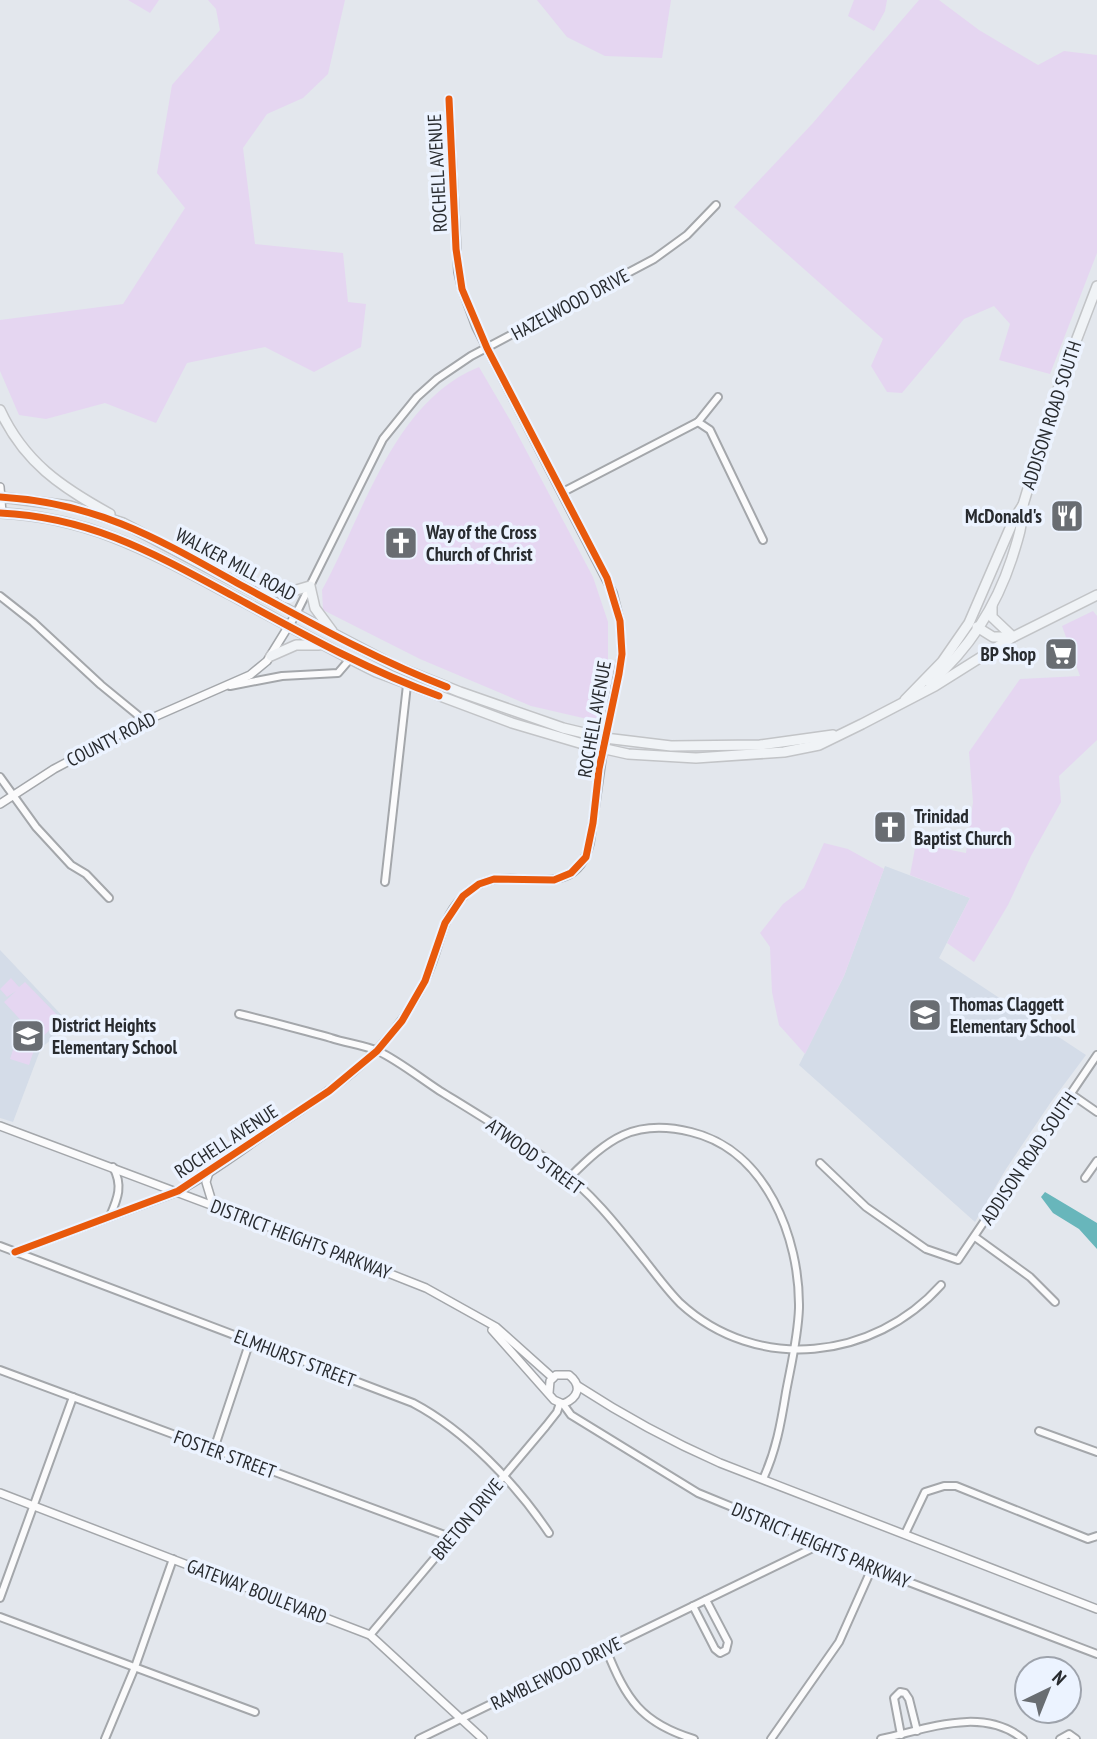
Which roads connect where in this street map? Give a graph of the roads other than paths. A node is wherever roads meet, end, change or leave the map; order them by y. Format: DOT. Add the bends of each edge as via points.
graph roads {
  1 [pos="449,99"];
  2 [pos="716,205"];
  3 [pos="1097,286"];
  4 [pos="486,348"];
  5 [pos="718,397"];
  6 [pos="0,410"];
  7 [pos="698,422"];
  8 [pos="563,492"];
  9 [pos="1,493"];
  10 [pos="1023,505"];
  11 [pos="1,513"];
  12 [pos="145,533"];
  13 [pos="763,540"];
  14 [pos="310,586"];
  15 [pos="255,592"];
  16 [pos="1097,595"];
  17 [pos="0,596"];
  18 [pos="992,606"];
  19 [pos="296,614"];
  20 [pos="969,623"];
  21 [pos="289,626"];
  22 [pos="979,629"];
  23 [pos="335,635"];
  24 [pos="1013,637"];
  25 [pos="325,646"];
  26 [pos="271,656"];
  27 [pos="350,659"];
  28 [pos="407,685"];
  29 [pos="228,686"];
  30 [pos="908,700"];
  31 [pos="145,720"];
  32 [pos="838,735"];
  33 [pos="605,738"];
  34 [pos="603,749"];
  35 [pos="0,777"];
  36 [pos="14,794"];
  37 [pos="0,804"];
  38 [pos="385,882"];
  39 [pos="109,898"];
  40 [pos="239,1014"];
  41 [pos="377,1051"];
  42 [pos="1097,1055"];
  43 [pos="1071,1094"];
  44 [pos="1097,1112"];
  45 [pos="0,1126"];
  46 [pos="1097,1161"];
  47 [pos="820,1163"];
  48 [pos="113,1167"];
  49 [pos="209,1172"];
  50 [pos="570,1177"];
  51 [pos="1085,1178"];
  52 [pos="178,1191"];
  53 [pos="213,1205"];
  54 [pos="110,1216"];
  55 [pos="975,1237"];
  56 [pos="0,1246"];
  57 [pos="15,1252"];
  58 [pos="941,1285"];
  59 [pos="1055,1302"];
  60 [pos="479,1318"];
  61 [pos="250,1341"];
  62 [pos="794,1351"];
  63 [pos="0,1370"];
  64 [pos="553,1378"];
  65 [pos="578,1386"];
  66 [pos="549,1394"];
  67 [pos="73,1397"];
  68 [pos="562,1403"];
  69 [pos="1039,1432"];
  70 [pos="214,1449"];
  71 [pos="1097,1452"];
  72 [pos="503,1476"];
  73 [pos="763,1479"];
  74 [pos="0,1493"];
  75 [pos="34,1506"];
  76 [pos="549,1532"];
  77 [pos="905,1534"];
  78 [pos="1097,1536"];
  79 [pos="450,1538"];
  80 [pos="819,1545"];
  81 [pos="173,1559"];
  82 [pos="872,1568"];
  83 [pos="0,1598"];
  84 [pos="706,1600"];
  85 [pos="693,1606"];
  86 [pos="1097,1609"];
  87 [pos="0,1617"];
  88 [pos="370,1635"];
  89 [pos="606,1649"];
  90 [pos="1097,1654"];
  91 [pos="135,1667"];
  92 [pos="254,1712"];
  93 [pos="461,1719"];
  94 [pos="917,1731"];
  95 [pos="901,1735"];
  96 [pos="105,1739"];
  97 [pos="419,1739"];
  98 [pos="483,1739"];
  99 [pos="694,1739"];
  100 [pos="771,1739"];
  101 [pos="881,1739"];
  102 [pos="1023,1739"];
  103 [pos="1060,1739"];
  104 [pos="1076,1739"];
  1 -- 4 [label="street, ROCHELL AVENUE" via="458,272"];
  2 -- 4 [label="street, HAZELWOOD DRIVE" via="687,235 654,259"];
  3 -- 10 [label="main road, ADDISON ROAD SOUTH" via="1060,383"];
  4 -- 8 [label="street, ROCHELL AVENUE"];
  4 -- 14 [label="street, HAZELWOOD DRIVE" via="437,379 394,423"];
  5 -- 7 [label="street"];
  6 -- 12 [label="main road" via="48,476"];
  7 -- 8 [label="street"];
  7 -- 13 [label="street" via="710,430"];
  8 -- 33 [label="street, ROCHELL AVENUE" via="607,578 620,621 620,674"];
  9 -- 11 [label="street, WALKER MILL ROAD"];
  9 -- 12 [label="main road, WALKER MILL ROAD" via="100,514"];
  10 -- 18 [label="main road, ADDISON ROAD SOUTH" via="1023,522 1006,578"];
  10 -- 20 [label="main road, ADDISON ROAD SOUTH"];
  11 -- 21 [label="main road, WALKER MILL ROAD" via="67,522 121,539"];
  12 -- 15 [label="main road, WALKER MILL ROAD"];
  14 -- 15 [label="main road" via="269,594"];
  14 -- 19 [label="street, HAZELWOOD DRIVE"];
  14 -- 23 [label="main road" via="315,608"];
  15 -- 19 [label="main road, WALKER MILL ROAD"];
  16 -- 24 [label="main road, WALKER MILL ROAD"];
  17 -- 31 [label="street"];
  18 -- 22 [label="main road, ADDISON ROAD SOUTH"];
  18 -- 24 [label="main road" via="992,617"];
  19 -- 21 [label="street, COUNTY ROAD"];
  19 -- 23 [label="main road, WALKER MILL ROAD"];
  20 -- 22 [label="main road"];
  20 -- 30 [label="main road, WALKER MILL ROAD"];
  21 -- 25 [label="main road, WALKER MILL ROAD"];
  21 -- 26 [label="street, COUNTY ROAD"];
  22 -- 24 [label="main road" via="993,637"];
  22 -- 30 [label="main road, ADDISON ROAD SOUTH" via="960,653"];
  23 -- 33 [label="main road, WALKER MILL ROAD" via="460,692"];
  24 -- 30 [label="main road, WALKER MILL ROAD"];
  25 -- 26 [label="main road" via="296,645"];
  25 -- 27 [label="main road, WALKER MILL ROAD"];
  26 -- 29 [label="street, COUNTY ROAD" via="250,675"];
  27 -- 28 [label="main road, WALKER MILL ROAD"];
  27 -- 29 [label="street, COUNTY ROAD" via="338,673 282,676"];
  28 -- 34 [label="main road, WALKER MILL ROAD" via="512,723"];
  28 -- 38 [label="street"];
  29 -- 31 [label="street, COUNTY ROAD"];
  30 -- 32 [label="main road, WALKER MILL ROAD"];
  31 -- 36 [label="street, COUNTY ROAD"];
  32 -- 33 [label="main road, WALKER MILL ROAD" via="722,747"];
  32 -- 34 [label="main road, WALKER MILL ROAD" via="820,745 733,757 656,757"];
  33 -- 34 [label="street, ROCHELL AVENUE"];
  34 -- 41 [label="street, ROCHELL AVENUE" via="590,843 583,862 554,880 494,879 463,896 444,923 421,989"];
  35 -- 36 [label="street"];
  36 -- 37 [label="street, COUNTY ROAD"];
  36 -- 39 [label="street" via="36,827"];
  40 -- 41 [label="street, ATWOOD STREET"];
  41 -- 49 [label="street, ROCHELL AVENUE" via="342,1082"];
  41 -- 50 [label="street, ATWOOD STREET"];
  42 -- 43 [label="street, ADDISON ROAD SOUTH"];
  43 -- 44 [label="street"];
  43 -- 55 [label="street, ADDISON ROAD SOUTH"];
  45 -- 48 [label="street, DISTRICT HEIGHTS PARKWAY"];
  46 -- 51 [label="street"];
  47 -- 55 [label="street, ADDISON ROAD SOUTH" via="866,1207 926,1249 958,1260"];
  48 -- 52 [label="street, DISTRICT HEIGHTS PARKWAY"];
  48 -- 54 [label="street" via="120,1180"];
  49 -- 52 [label="street, ROCHELL AVENUE"];
  49 -- 53 [label="street" via="206,1182"];
  50 -- 62 [label="street, ATWOOD STREET" via="690,1311 740,1338"];
  50 -- 62 [label="street" via="611,1140 648,1129 700,1134 734,1151 763,1182 785,1228 799,1305"];
  52 -- 53 [label="street, DISTRICT HEIGHTS PARKWAY"];
  52 -- 54 [label="street, ROCHELL AVENUE"];
  53 -- 60 [label="street, DISTRICT HEIGHTS PARKWAY" via="402,1278"];
  54 -- 57 [label="street, ROCHELL AVENUE"];
  55 -- 59 [label="street" via="1030,1277"];
  56 -- 57 [label="street, ELMHURST STREET"];
  57 -- 61 [label="street, ELMHURST STREET"];
  58 -- 62 [label="street, ATWOOD STREET" via="916,1310 871,1336 841,1346"];
  60 -- 64 [label="street, DISTRICT HEIGHTS PARKWAY" via="496,1327"];
  60 -- 66 [label="street, DISTRICT HEIGHTS PARKWAY"];
  61 -- 70 [label="street"];
  61 -- 72 [label="street, ELMHURST STREET" via="406,1399 452,1428"];
  62 -- 73 [label="street" via="777,1443"];
  63 -- 67 [label="street, FOSTER STREET"];
  64 -- 65 [label="street" via="569,1375"];
  64 -- 66 [label="street"];
  65 -- 68 [label="street" via="574,1398"];
  65 -- 73 [label="street, DISTRICT HEIGHTS PARKWAY" via="665,1439"];
  66 -- 68 [label="street"];
  67 -- 70 [label="street, FOSTER STREET"];
  67 -- 75 [label="street"];
  68 -- 72 [label="street, BRETON DRIVE"];
  68 -- 80 [label="street, DISTRICT HEIGHTS PARKWAY" via="571,1415 681,1485"];
  69 -- 71 [label="street"];
  70 -- 79 [label="street, FOSTER STREET"];
  72 -- 76 [label="street, ELMHURST STREET"];
  72 -- 79 [label="street, BRETON DRIVE"];
  73 -- 77 [label="street, DISTRICT HEIGHTS PARKWAY"];
  74 -- 75 [label="street, GATEWAY BOULEVARD"];
  75 -- 81 [label="street, GATEWAY BOULEVARD"];
  75 -- 83 [label="street"];
  77 -- 78 [label="street" via="925,1492 954,1486 1088,1539"];
  77 -- 86 [label="street, DISTRICT HEIGHTS PARKWAY"];
  79 -- 88 [label="street, BRETON DRIVE"];
  80 -- 82 [label="street, DISTRICT HEIGHTS PARKWAY"];
  80 -- 84 [label="street, RAMBLEWOOD DRIVE"];
  81 -- 88 [label="street, GATEWAY BOULEVARD"];
  81 -- 91 [label="street"];
  82 -- 90 [label="street, DISTRICT HEIGHTS PARKWAY"];
  82 -- 100 [label="street" via="839,1642"];
  84 -- 85 [label="street, RAMBLEWOOD DRIVE"];
  84 -- 85 [label="street" via="728,1642 720,1653"];
  85 -- 89 [label="street, RAMBLEWOOD DRIVE"];
  87 -- 91 [label="street"];
  88 -- 93 [label="street, GATEWAY BOULEVARD"];
  89 -- 93 [label="street, RAMBLEWOOD DRIVE"];
  89 -- 99 [label="street" via="626,1694 642,1713"];
  91 -- 92 [label="street"];
  91 -- 96 [label="street"];
  93 -- 97 [label="street, RAMBLEWOOD DRIVE"];
  93 -- 98 [label="street, GATEWAY BOULEVARD"];
  94 -- 95 [label="street"];
  94 -- 95 [label="street" via="909,1699 900,1692 894,1698"];
  94 -- 102 [label="street" via="981,1721 1005,1727"];
  95 -- 101 [label="street"];
  103 -- 104 [label="street" via="1069,1734"];
}
